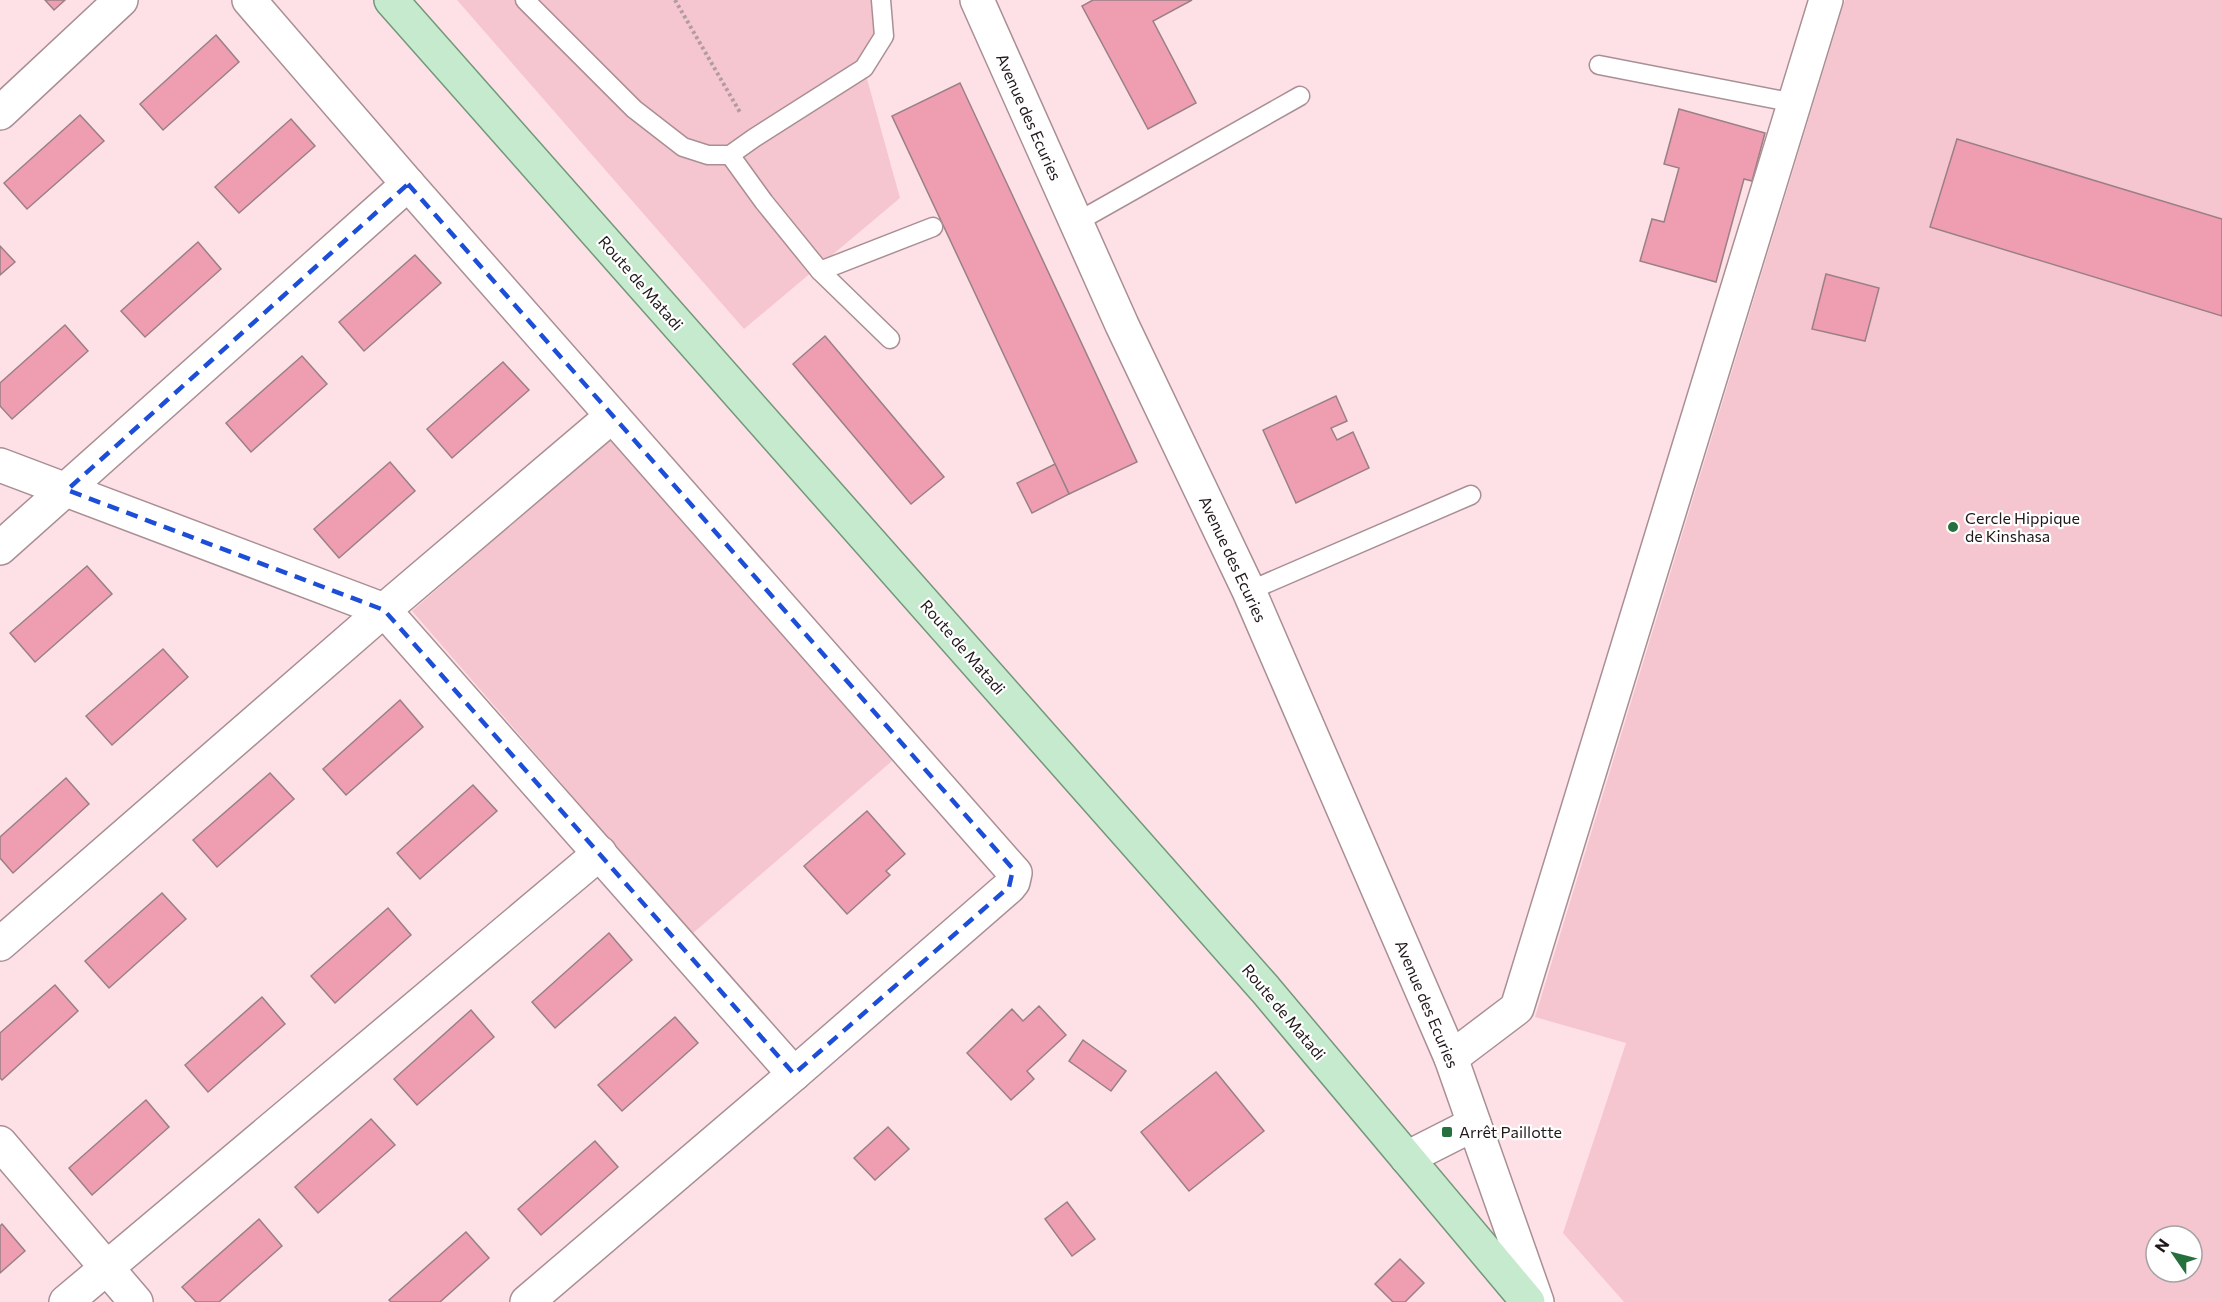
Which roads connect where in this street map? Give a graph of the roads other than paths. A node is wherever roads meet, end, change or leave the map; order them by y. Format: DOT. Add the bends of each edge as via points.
graph roads {
  1 [pos="121,0"];
  2 [pos="249,0"];
  3 [pos="391,0"];
  4 [pos="525,0"];
  5 [pos="881,0"];
  6 [pos="977,0"];
  7 [pos="1826,0"];
  8 [pos="1599,65"];
  9 [pos="1300,96"];
  10 [pos="1795,103"];
  11 [pos="0,113"];
  12 [pos="730,155"];
  13 [pos="408,183"];
  14 [pos="1077,222"];
  15 [pos="933,227"];
  16 [pos="820,271"];
  17 [pos="890,339"];
  18 [pos="612,416"];
  19 [pos="0,465"];
  20 [pos="67,489"];
  21 [pos="1471,495"];
  22 [pos="0,548"];
  23 [pos="1249,591"];
  24 [pos="384,610"];
  25 [pos="600,853"];
  26 [pos="0,944"];
  27 [pos="1450,1058"];
  28 [pos="794,1074"];
  29 [pos="1474,1124"];
  30 [pos="0,1143"];
  31 [pos="1407,1158"];
  32 [pos="105,1268"];
  33 [pos="66,1302"];
  34 [pos="136,1302"];
  35 [pos="527,1302"];
  36 [pos="1528,1302"];
  37 [pos="1537,1302"];
  1 -- 11 [label="street"];
  2 -- 13 [label="street"];
  3 -- 31 [label="main road, Route de Matadi" via="1265,989"];
  4 -- 12 [label="lane" via="634,109 683,147 708,155"];
  5 -- 12 [label="lane" via="884,36 864,68"];
  6 -- 14 [label="street, Avenue des Ecuries"];
  7 -- 10 [label="street"];
  8 -- 10 [label="lane"];
  9 -- 14 [label="lane"];
  10 -- 27 [label="street" via="1517,1008"];
  12 -- 16 [label="lane"];
  13 -- 18 [label="street"];
  13 -- 20 [label="street"];
  14 -- 23 [label="street, Avenue des Ecuries"];
  15 -- 16 [label="lane"];
  16 -- 17 [label="lane"];
  18 -- 24 [label="street"];
  18 -- 28 [label="street" via="1015,873 1009,887"];
  19 -- 20 [label="street"];
  20 -- 22 [label="street"];
  20 -- 24 [label="street"];
  21 -- 23 [label="lane"];
  23 -- 27 [label="street, Avenue des Ecuries"];
  24 -- 25 [label="street"];
  24 -- 26 [label="street"];
  25 -- 28 [label="street"];
  25 -- 32 [label="street"];
  27 -- 29 [label="street, Avenue des Ecuries"];
  28 -- 35 [label="street"];
  29 -- 31 [label="street"];
  29 -- 37 [label="street, Avenue des Ecuries"];
  30 -- 32 [label="street"];
  31 -- 36 [label="main road, Route de Matadi"];
  32 -- 33 [label="street"];
  32 -- 34 [label="street"];
}
